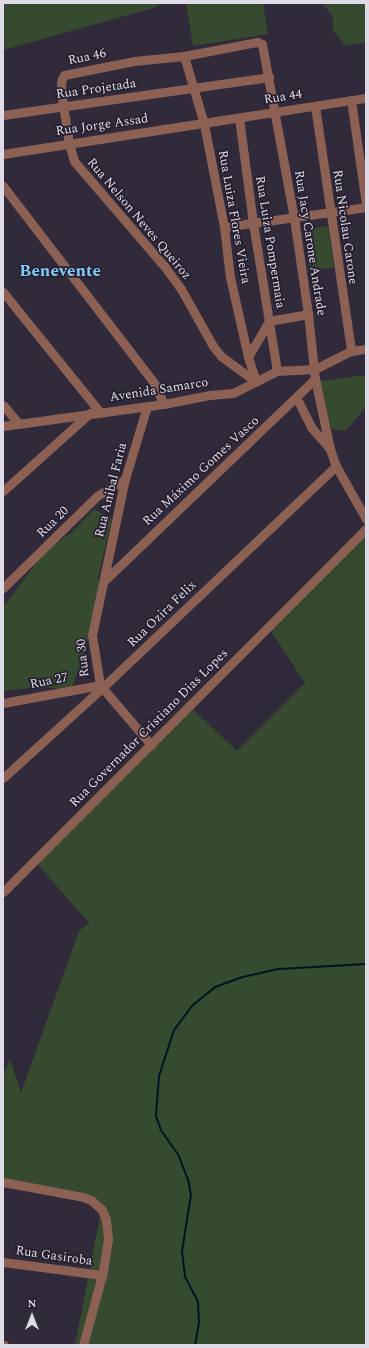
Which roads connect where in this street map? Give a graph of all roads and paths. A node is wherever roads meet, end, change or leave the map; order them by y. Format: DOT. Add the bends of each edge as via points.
graph roads {
  1 [pos="184,56"];
  2 [pos="269,77"];
  3 [pos="193,88"];
  4 [pos="366,98"];
  5 [pos="351,100"];
  6 [pos="315,106"];
  7 [pos="63,107"];
  8 [pos="275,111"];
  9 [pos="3,115"];
  10 [pos="239,118"];
  11 [pos="204,124"];
  12 [pos="69,143"];
  13 [pos="3,154"];
  14 [pos="3,186"];
  15 [pos="366,204"];
  16 [pos="366,208"];
  17 [pos="330,212"];
  18 [pos="294,218"];
  19 [pos="253,223"];
  20 [pos="224,226"];
  21 [pos="3,292"];
  22 [pos="308,314"];
  23 [pos="269,321"];
  24 [pos="366,349"];
  25 [pos="350,351"];
  26 [pos="248,357"];
  27 [pos="315,369"];
  28 [pos="277,371"];
  29 [pos="316,379"];
  30 [pos="256,382"];
  31 [pos="297,399"];
  32 [pos="164,404"];
  33 [pos="3,405"];
  34 [pos="147,406"];
  35 [pos="95,412"];
  36 [pos="19,424"];
  37 [pos="3,426"];
  38 [pos="330,449"];
  39 [pos="336,466"];
  40 [pos="125,479"];
  41 [pos="3,491"];
  42 [pos="366,519"];
  43 [pos="366,528"];
  44 [pos="104,581"];
  45 [pos="3,588"];
  46 [pos="101,687"];
  47 [pos="3,703"];
  48 [pos="151,745"];
  49 [pos="3,778"];
  50 [pos="3,892"];
  51 [pos="3,1182"];
  52 [pos="3,1262"];
  53 [pos="102,1275"];
  54 [pos="83,1345"];
  1 -- 2 [label="street, Rua Jacy Carone Andrade" via="260,42 264,46"];
  1 -- 3 [label="street, Rua Luiza Flores Vieira"];
  1 -- 7 [label="street, Rua 46" via="134,61 69,73 62,79"];
  2 -- 3 [label="street, Rua Projetada"];
  2 -- 8 [label="street, Rua Jacy Carone Andrade"];
  3 -- 7 [label="street, Rua Projetada"];
  3 -- 11 [label="street, Rua Luiza Flores Vieira"];
  4 -- 5 [label="street, Rua 44"];
  5 -- 6 [label="street, Rua 44"];
  5 -- 15 [label="street"];
  6 -- 8 [label="street, Rua 44"];
  6 -- 17 [label="street, Rua Nicolau Carone"];
  7 -- 9 [label="street, Rua Projetada"];
  7 -- 12 [label="street, Rua 46"];
  8 -- 10 [label="street, Rua 44"];
  8 -- 18 [label="street, Rua Jacy Carone Andrade"];
  10 -- 11 [label="street, Rua 44"];
  10 -- 19 [label="street, Rua Luiza Pompermaia"];
  11 -- 12 [label="street, Rua Jorge Assad"];
  11 -- 20 [label="street, Rua Luiza Flores Vieira"];
  12 -- 13 [label="street, Rua Jorge Assad"];
  12 -- 30 [label="street, Rua Nelson Neves Queiroz" via="78,166 181,289 213,346 221,356"];
  14 -- 32 [label="street" via="154,383"];
  16 -- 17 [label="street"];
  17 -- 18 [label="street"];
  17 -- 25 [label="street, Rua Nicolau Carone"];
  18 -- 19 [label="street"];
  18 -- 22 [label="street, Rua Jacy Carone Andrade"];
  19 -- 20 [label="street"];
  19 -- 23 [label="street, Rua Luiza Pompermaia"];
  20 -- 26 [label="street, Rua Luiza Flores Vieira" via="230,277"];
  21 -- 35 [label="street"];
  22 -- 23 [label="street"];
  22 -- 27 [label="street, Rua Jacy Carone Andrade"];
  23 -- 26 [label="street"];
  23 -- 28 [label="street, Rua Luiza Pompermaia"];
  24 -- 25 [label="street"];
  25 -- 27 [label="street"];
  26 -- 30 [label="street, Rua Luiza Flores Vieira"];
  27 -- 28 [label="street, Avenida Samarco"];
  27 -- 29 [label="street, Rua Jacy Carone Andrade"];
  28 -- 30 [label="street, Avenida Samarco"];
  29 -- 31 [label="street, Rua Máximo Gomes Vasco"];
  29 -- 38 [label="street, Rua Jacy Carone Andrade"];
  30 -- 32 [label="street, Avenida Samarco" via="233,393"];
  31 -- 38 [label="street" via="311,427"];
  31 -- 44 [label="street, Rua Máximo Gomes Vasco"];
  32 -- 34 [label="street, Avenida Samarco"];
  33 -- 36 [label="street"];
  34 -- 35 [label="street, Avenida Samarco"];
  34 -- 40 [label="street, Rua Anibal Faria"];
  35 -- 36 [label="street, Avenida Samarco"];
  35 -- 41 [label="street"];
  36 -- 37 [label="street, Avenida Samarco"];
  38 -- 39 [label="street"];
  39 -- 42 [label="street"];
  39 -- 46 [label="street, Rua Ozira Felix"];
  40 -- 44 [label="street, Rua Anibal Faria"];
  40 -- 45 [label="street, Rua 20" via="97,496"];
  43 -- 48 [label="street, Rua Governador Cristiano Dias Lopes"];
  44 -- 46 [label="street, Rua 30" via="92,635"];
  46 -- 47 [label="street, Rua 27"];
  46 -- 48 [label="street"];
  46 -- 49 [label="street, Rua Ozira Felix"];
  48 -- 50 [label="street, Rua Governador Cristiano Dias Lopes"];
  51 -- 53 [label="street" via="83,1197 91,1200 102,1210 108,1230"];
  52 -- 53 [label="street, Rua Gasiroba"];
  53 -- 54 [label="street"];
}
